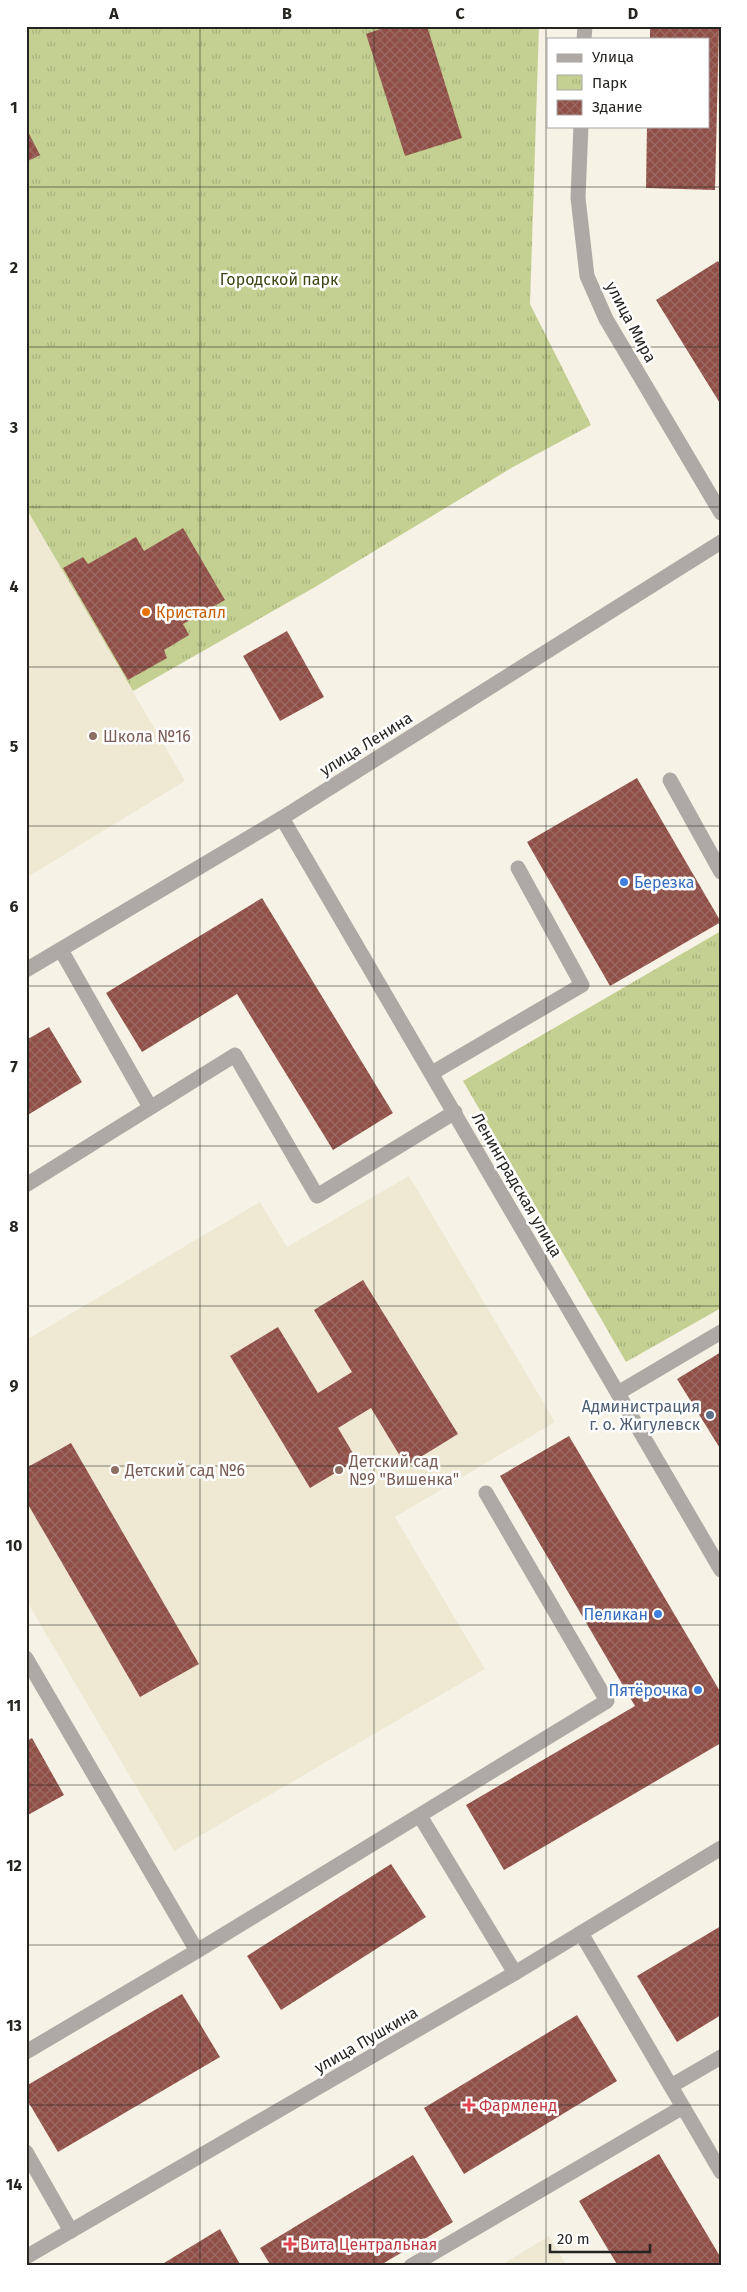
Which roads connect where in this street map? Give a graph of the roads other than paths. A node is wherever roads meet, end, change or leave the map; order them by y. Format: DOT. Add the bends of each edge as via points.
graph roads {
  1 [pos="581,128"];
  2 [pos="721,513"];
  3 [pos="721,542"];
  4 [pos="670,780"];
  5 [pos="282,818"];
  6 [pos="518,868"];
  7 [pos="721,872"];
  8 [pos="60,950"];
  9 [pos="26,970"];
  10 [pos="432,1073"];
  11 [pos="150,1107"];
  12 [pos="455,1112"];
  13 [pos="26,1185"];
  14 [pos="721,1332"];
  15 [pos="618,1393"];
  16 [pos="486,1493"];
  17 [pos="721,1570"];
  18 [pos="26,1658"];
  19 [pos="420,1816"];
  20 [pos="721,1848"];
  21 [pos="581,1933"];
  22 [pos="197,1951"];
  23 [pos="514,1973"];
  24 [pos="26,2052"];
  25 [pos="721,2057"];
  26 [pos="671,2086"];
  27 [pos="683,2107"];
  28 [pos="26,2152"];
  29 [pos="721,2172"];
  30 [pos="71,2231"];
  31 [pos="26,2257"];
  32 [pos="411,2266"];
  1 -- 2 [label="street, улица Мира" via="578,198 587,276 606,319"];
  3 -- 5 [label="street, улица Ленина"];
  4 -- 7 [label="street"];
  5 -- 8 [label="street, улица Ленина"];
  5 -- 10 [label="street, Ленинградская улица"];
  6 -- 10 [label="street" via="582,985"];
  8 -- 9 [label="street, улица Ленина"];
  8 -- 11 [label="street"];
  10 -- 12 [label="street, Ленинградская улица"];
  11 -- 12 [label="street" via="235,1055 317,1196"];
  11 -- 13 [label="street"];
  12 -- 15 [label="street, Ленинградская улица"];
  14 -- 15 [label="street"];
  15 -- 17 [label="street, Ленинградская улица"];
  16 -- 19 [label="street" via="607,1701"];
  18 -- 22 [label="street"];
  19 -- 22 [label="street"];
  19 -- 23 [label="street"];
  20 -- 21 [label="street, улица Пушкина"];
  21 -- 23 [label="street, улица Пушкина"];
  21 -- 26 [label="street"];
  22 -- 24 [label="street"];
  23 -- 30 [label="street, улица Пушкина"];
  25 -- 26 [label="street"];
  26 -- 27 [label="street"];
  27 -- 29 [label="street"];
  27 -- 32 [label="street"];
  28 -- 30 [label="street"];
  30 -- 31 [label="street, улица Пушкина"];
}
